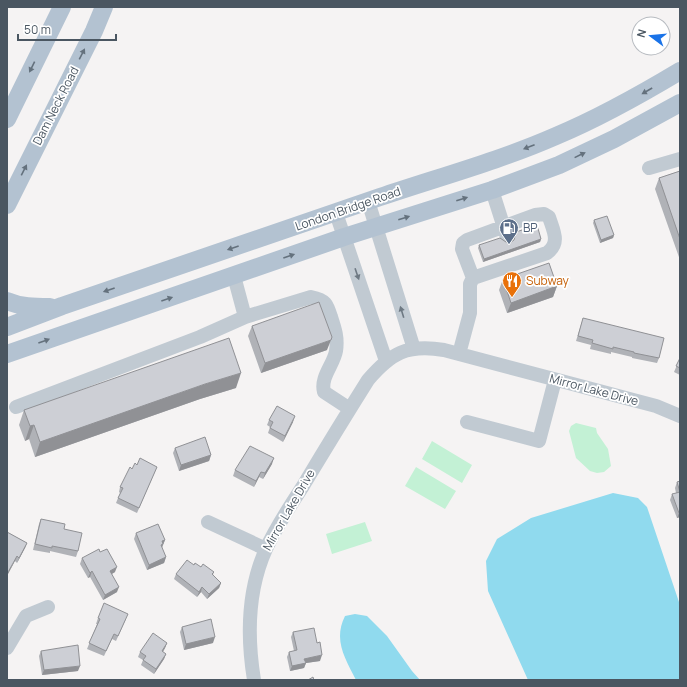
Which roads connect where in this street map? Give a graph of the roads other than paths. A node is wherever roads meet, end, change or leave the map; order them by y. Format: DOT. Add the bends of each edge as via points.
graph roads {
  1 [pos="62,7"];
  2 [pos="104,7"];
  3 [pos="680,71"];
  4 [pos="680,102"];
  5 [pos="7,119"];
  6 [pos="680,159"];
  7 [pos="649,168"];
  8 [pos="492,190"];
  9 [pos="368,201"];
  10 [pos="7,205"];
  11 [pos="336,213"];
  12 [pos="376,227"];
  13 [pos="505,232"];
  14 [pos="344,238"];
  15 [pos="234,276"];
  16 [pos="473,278"];
  17 [pos="7,301"];
  18 [pos="62,306"];
  19 [pos="245,317"];
  20 [pos="7,327"];
  21 [pos="414,349"];
  22 [pos="7,354"];
  23 [pos="459,354"];
  24 [pos="386,361"];
  25 [pos="555,380"];
  26 [pos="16,407"];
  27 [pos="350,409"];
  28 [pos="680,416"];
  29 [pos="467,422"];
  30 [pos="208,522"];
  31 [pos="266,548"];
  32 [pos="48,607"];
  33 [pos="7,648"];
  34 [pos="254,680"];
  1 -- 5 [label="main road, one-way"];
  10 -- 2 [label="main road, Dam Neck Road, one-way"];
  3 -- 9 [label="main road, London Bridge Road, one-way" via="644,93 556,136"];
  8 -- 4 [label="main road, one-way" via="559,165 614,139"];
  6 -- 7 [label="street"];
  12 -- 8 [label="main road, one-way"];
  8 -- 13 [label="street"];
  9 -- 11 [label="main road, London Bridge Road"];
  9 -- 12 [label="street"];
  11 -- 14 [label="street"];
  11 -- 18 [label="main road, London Bridge Road, one-way"];
  12 -- 14 [label="main road"];
  21 -- 12 [label="street, one-way"];
  13 -- 16 [label="street" via="463,243 462,249"];
  13 -- 16 [label="street" via="535,214 544,214 549,217 555,244 547,253 514,258"];
  15 -- 14 [label="main road, one-way"];
  14 -- 24 [label="street, one-way"];
  15 -- 19 [label="street"];
  22 -- 15 [label="main road, one-way"];
  16 -- 23 [label="street" via="470,284 470,314"];
  17 -- 18 [label="main road" via="32,307"];
  18 -- 20 [label="main road, London Bridge Road"];
  19 -- 26 [label="street" via="200,337"];
  19 -- 27 [label="street" via="311,298 321,299 327,305 337,337 336,352 325,377 324,392"];
  21 -- 23 [label="street, Mirror Lake Drive" via="430,348"];
  21 -- 24 [label="street, Mirror Lake Drive" via="399,353"];
  23 -- 25 [label="street, Mirror Lake Drive"];
  24 -- 27 [label="street, Mirror Lake Drive" via="368,380"];
  25 -- 28 [label="street, Mirror Lake Drive" via="656,406"];
  25 -- 29 [label="street" via="539,441"];
  27 -- 31 [label="street, Mirror Lake Drive"];
  30 -- 31 [label="street"];
  31 -- 34 [label="street, Mirror Lake Drive" via="256,580 250,616 249,639"];
  32 -- 33 [label="street" via="26,616"];
}
